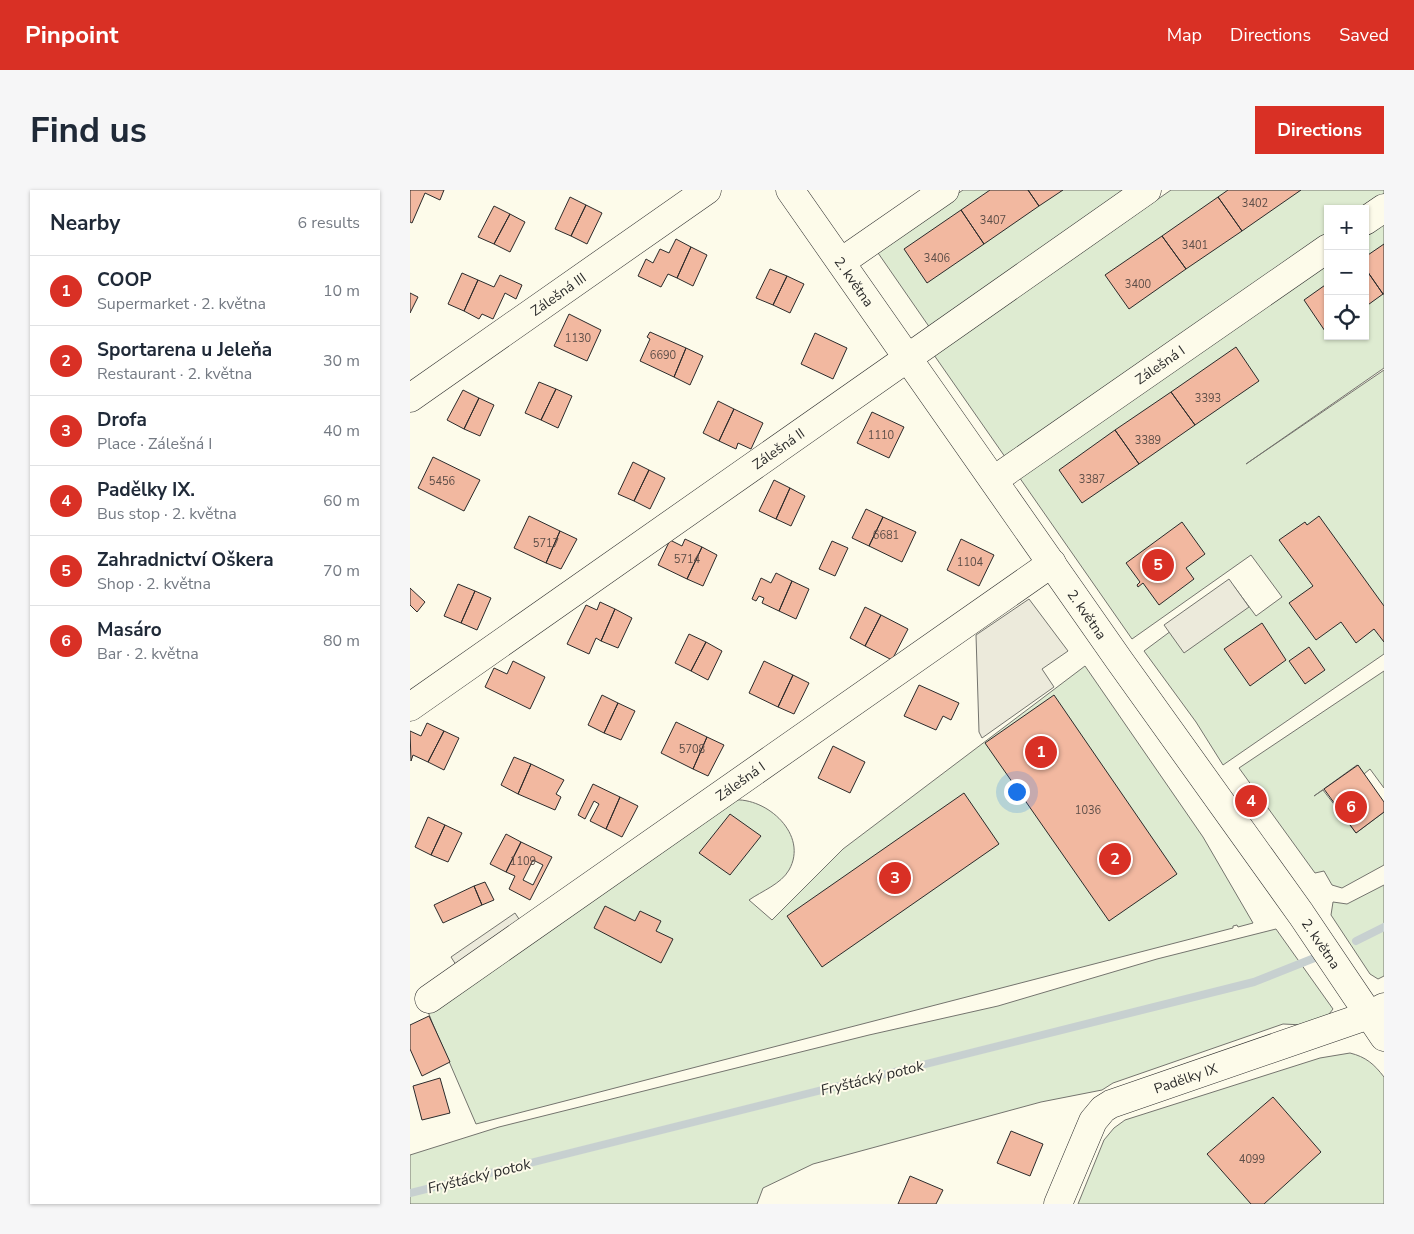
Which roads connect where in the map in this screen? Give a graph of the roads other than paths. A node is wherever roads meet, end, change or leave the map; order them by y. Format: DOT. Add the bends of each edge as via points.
graph roads {
  1 [pos="707,190"];
  2 [pos="790,190"];
  3 [pos="945,190"];
  4 [pos="1147,190"];
  5 [pos="1384,208"];
  6 [pos="1369,218"];
  7 [pos="1325,250"];
  8 [pos="841,262"];
  9 [pos="908,358"];
  10 [pos="410,398"];
  11 [pos="994,480"];
  12 [pos="1052,563"];
  13 [pos="410,707"];
  14 [pos="429,999"];
  15 [pos="1376,1011"];
  16 [pos="1384,1037"];
  17 [pos="1058,1204"];
  1 -- 10 [label="street, Zálešná III"];
  2 -- 8 [label="street, 2. května"];
  3 -- 8 [label="street"];
  4 -- 9 [label="street, Zálešná II"];
  5 -- 6 [label="street"];
  7 -- 11 [label="street, Zálešná I"];
  8 -- 9 [label="street, 2. května"];
  9 -- 11 [label="street, 2. května"];
  9 -- 13 [label="street, Zálešná II"];
  11 -- 12 [label="street, 2. května"];
  12 -- 14 [label="street, Zálešná I"];
  12 -- 15 [label="street, 2. května" via="1302,914 1351,989"];
  15 -- 16 [label="street, 2. května"];
  15 -- 17 [label="street, Padělky IX" via="1111,1104 1093,1121"];
}
